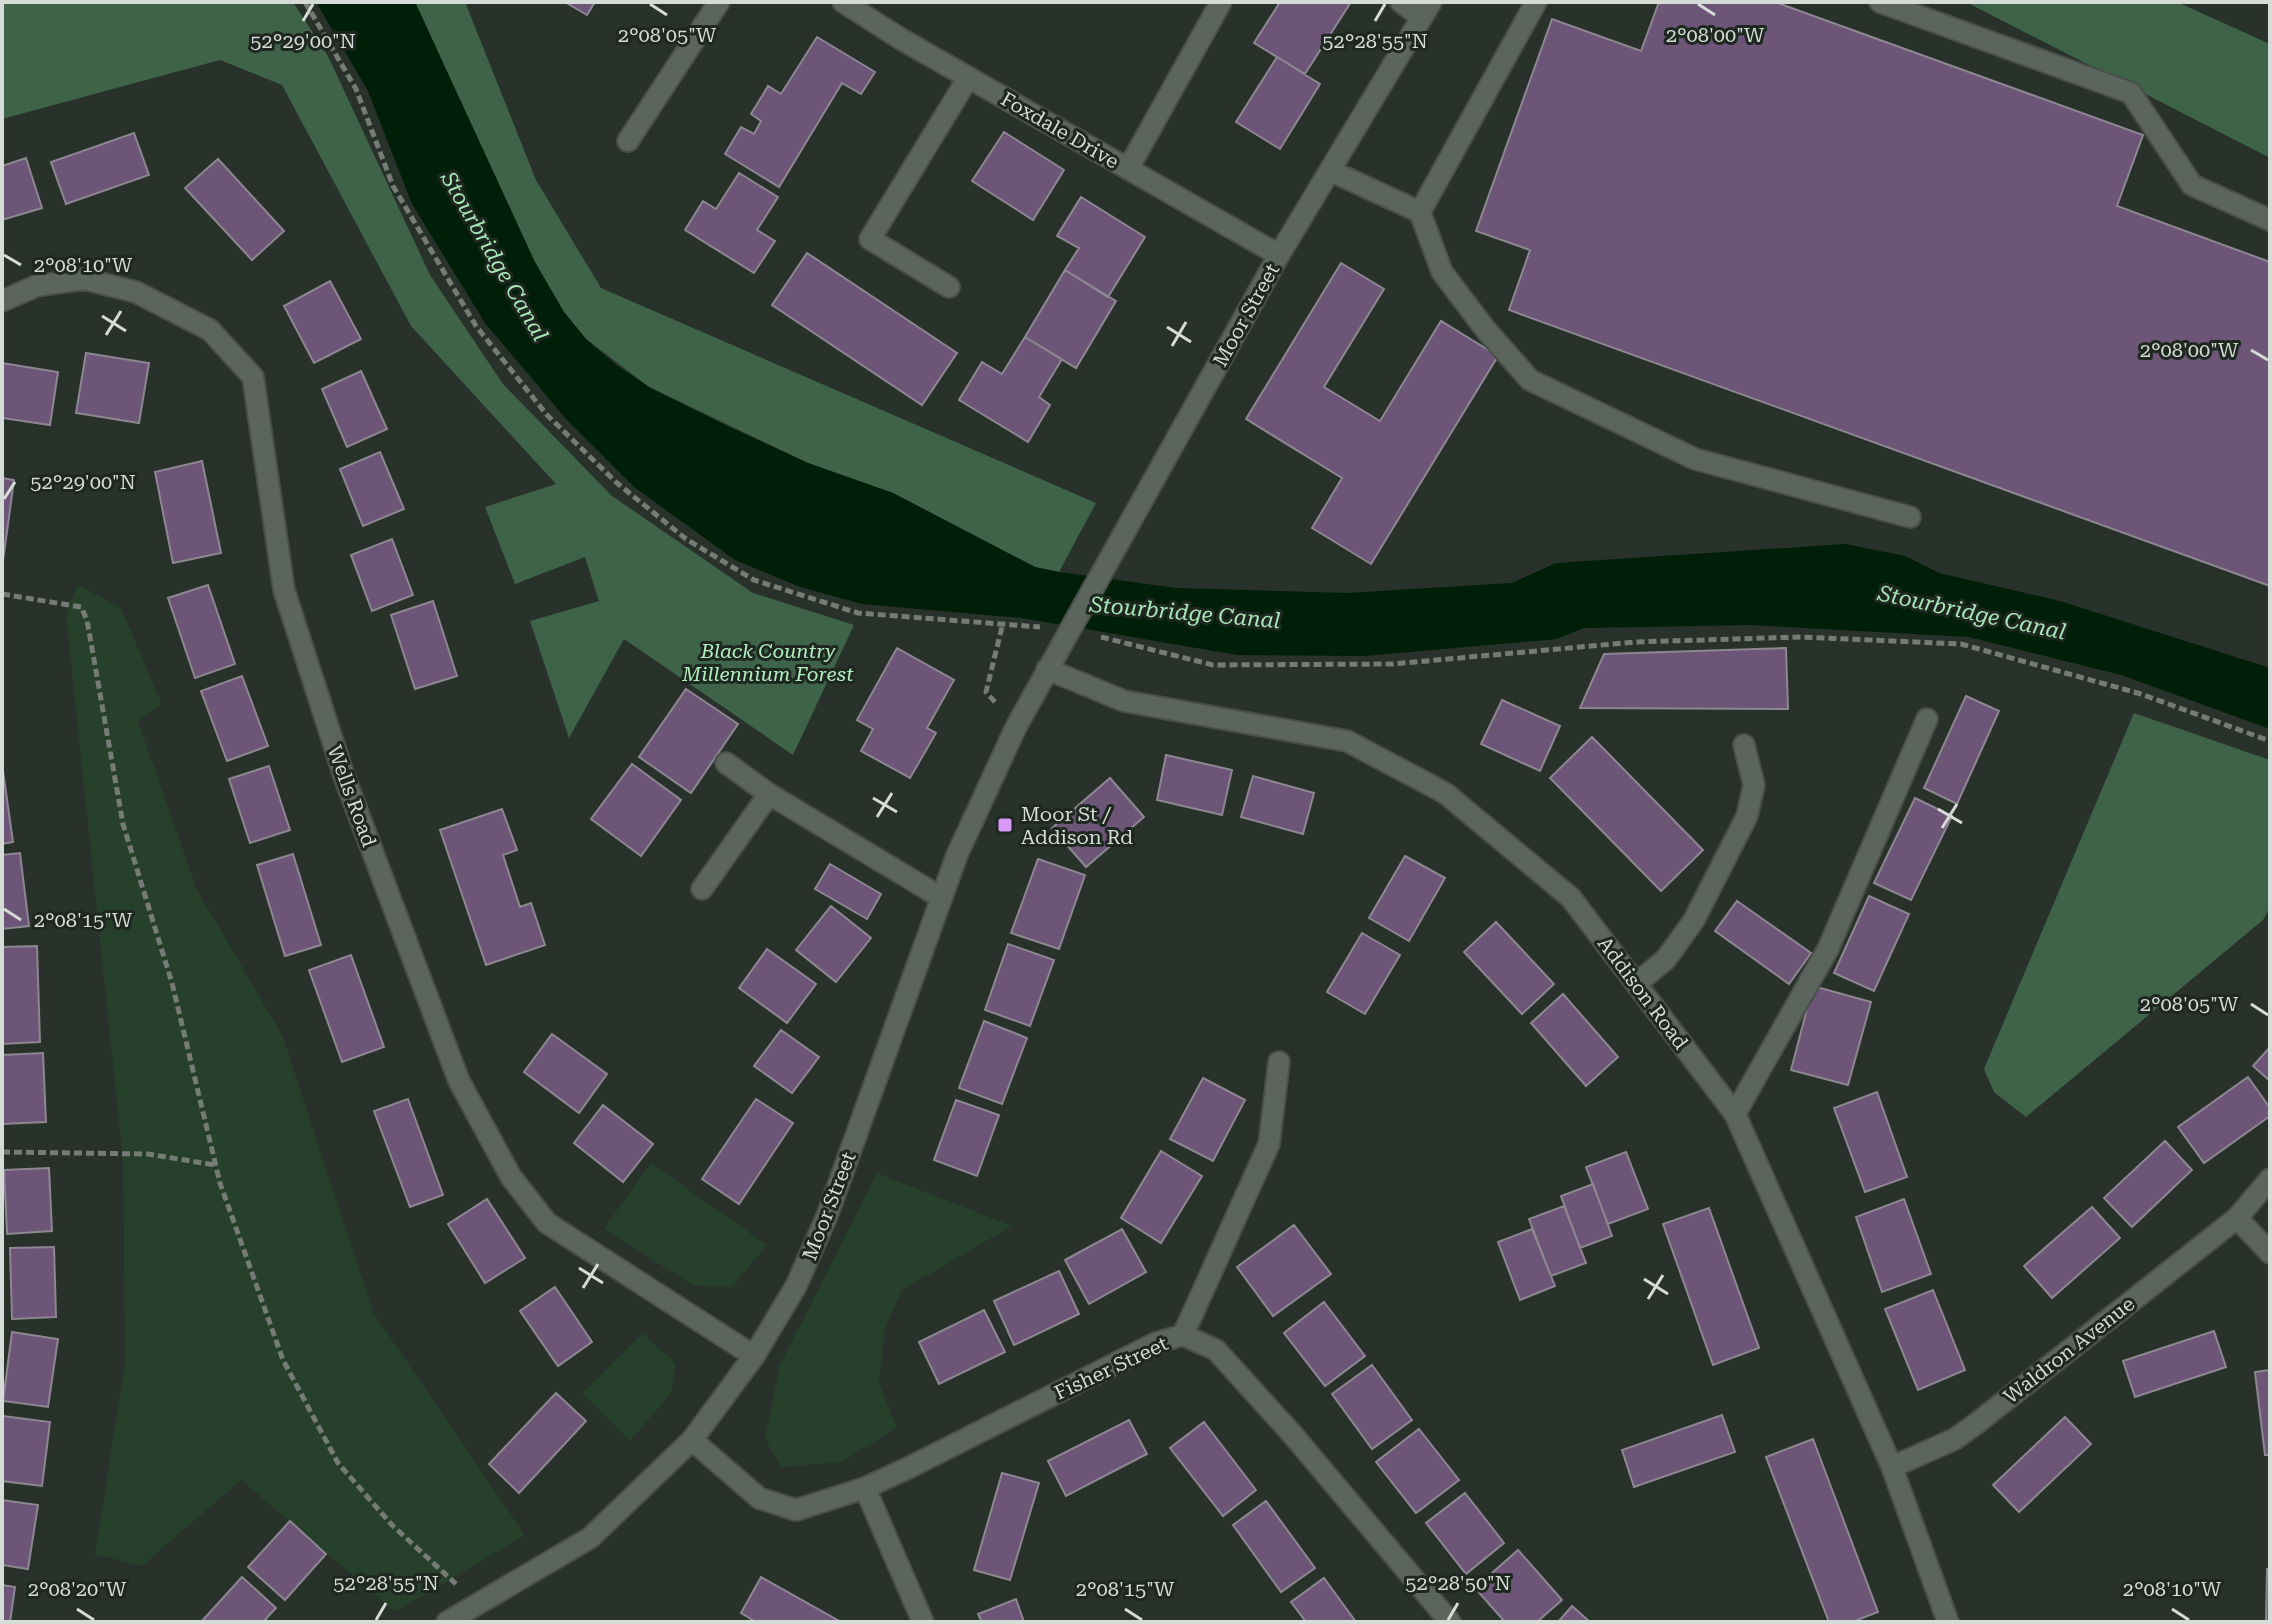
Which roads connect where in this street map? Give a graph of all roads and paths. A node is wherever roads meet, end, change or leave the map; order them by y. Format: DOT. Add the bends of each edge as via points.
graph roads {
  1 [pos="305,2"];
  2 [pos="719,2"];
  3 [pos="843,2"];
  4 [pos="1221,2"];
  5 [pos="1401,2"];
  6 [pos="1536,2"];
  7 [pos="1880,2"];
  8 [pos="1426,9"];
  9 [pos="968,78"];
  10 [pos="628,141"];
  11 [pos="1128,169"];
  12 [pos="1331,171"];
  13 [pos="1420,212"];
  14 [pos="2270,220"];
  15 [pos="1279,255"];
  16 [pos="949,287"];
  17 [pos="2,301"];
  18 [pos="1910,517"];
  19 [pos="2,594"];
  20 [pos="1002,627"];
  21 [pos="1068,632"];
  22 [pos="1047,669"];
  23 [pos="1927,719"];
  24 [pos="1016,727"];
  25 [pos="2270,741"];
  26 [pos="1744,745"];
  27 [pos="726,763"];
  28 [pos="769,794"];
  29 [pos="702,889"];
  30 [pos="942,898"];
  31 [pos="1636,984"];
  32 [pos="1279,1062"];
  33 [pos="1735,1114"];
  34 [pos="2,1152"];
  35 [pos="215,1165"];
  36 [pos="2270,1179"];
  37 [pos="2237,1218"];
  38 [pos="2270,1253"];
  39 [pos="1183,1335"];
  40 [pos="754,1356"];
  41 [pos="692,1440"];
  42 [pos="1892,1467"];
  43 [pos="865,1488"];
  44 [pos="478,1604"];
  45 [pos="447,1622"];
  46 [pos="923,1622"];
  47 [pos="1450,1622"];
  48 [pos="1948,1622"];
  1 -- 20 [label="path" via="356,89 393,186 476,326 547,415 617,483 686,539 754,580 858,613"];
  2 -- 10 [label="street"];
  3 -- 9 [label="street, Foxdale Drive"];
  4 -- 11 [label="street"];
  5 -- 8 [label="street"];
  6 -- 13 [label="street"];
  7 -- 14 [label="street" via="2131,93 2192,185"];
  8 -- 12 [label="street, Moor Street"];
  9 -- 11 [label="street, Foxdale Drive"];
  9 -- 16 [label="street" via="870,239"];
  11 -- 15 [label="street, Foxdale Drive"];
  12 -- 13 [label="street"];
  12 -- 15 [label="street, Moor Street"];
  13 -- 18 [label="street" via="1442,272 1530,380 1695,459"];
  15 -- 21 [label="street, Moor Street"];
  17 -- 40 [label="street, Wells Road" via="36,286 84,279 136,292 210,330 253,377 284,590 344,776 459,1081 511,1177 547,1223"];
  19 -- 35 [label="path" via="81,607 87,620 123,824 172,983"];
  20 -- 21 [label="path"];
  20 -- 24 [label="path" via="986,692"];
  21 -- 22 [label="street, Moor Street"];
  21 -- 25 [label="path" via="1133,642 1213,665 1393,664 1635,642 1801,637 1961,644 2141,694"];
  22 -- 24 [label="street, Moor Street"];
  22 -- 31 [label="street, Addison Road" via="1124,701 1347,741 1445,793 1571,898"];
  23 -- 33 [label="street" via="1828,949"];
  24 -- 30 [label="street, Moor Street"];
  26 -- 31 [label="street" via="1754,785 1747,816 1694,920 1666,959"];
  27 -- 28 [label="street"];
  28 -- 29 [label="street"];
  28 -- 30 [label="street"];
  30 -- 40 [label="street, Moor Street" via="827,1216 796,1286"];
  31 -- 33 [label="street, Addison Road"];
  32 -- 39 [label="street" via="1269,1144"];
  33 -- 42 [label="street, Addison Road"];
  34 -- 35 [label="path" via="148,1154"];
  35 -- 44 [label="path" via="283,1360 338,1463 392,1525"];
  36 -- 37 [label="street, Waldron Avenue"];
  37 -- 38 [label="street"];
  37 -- 42 [label="street, Waldron Avenue" via="1955,1439"];
  39 -- 43 [label="street, Fisher Street" via="1156,1343"];
  39 -- 47 [label="street, Fisher Street" via="1216,1350"];
  40 -- 41 [label="street, Moor Street"];
  41 -- 43 [label="street, Fisher Street" via="759,1498 796,1510"];
  41 -- 44 [label="street, Moor Street" via="590,1538"];
  42 -- 48 [label="street, Addison Road"];
  43 -- 46 [label="street"];
  44 -- 45 [label="street, Moor Street"];
}
